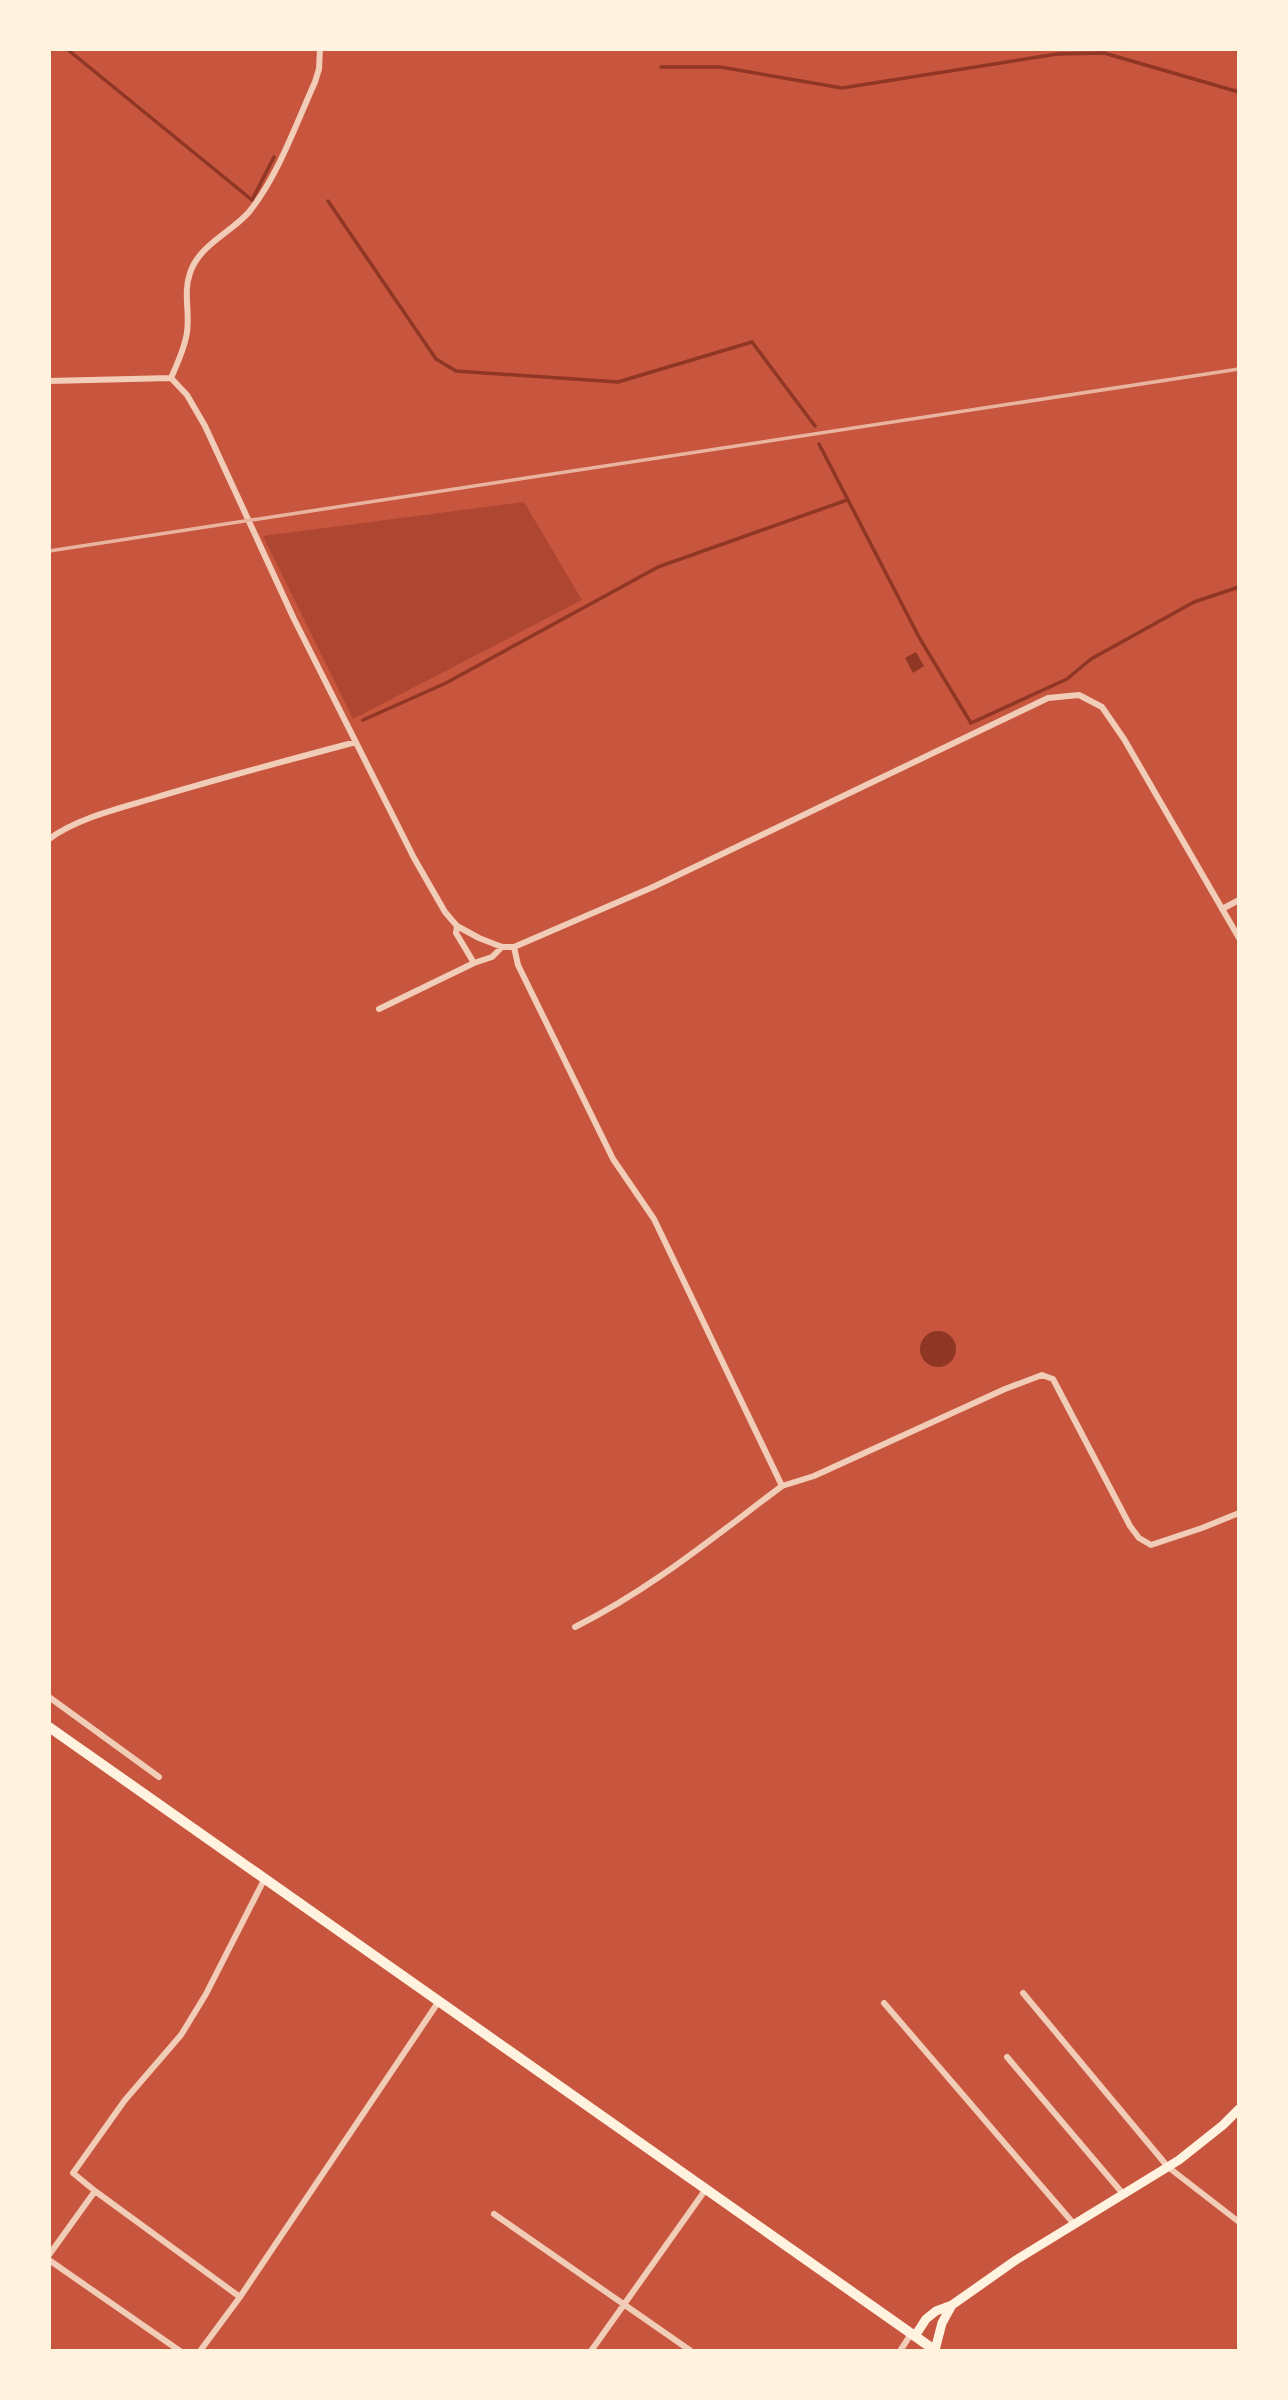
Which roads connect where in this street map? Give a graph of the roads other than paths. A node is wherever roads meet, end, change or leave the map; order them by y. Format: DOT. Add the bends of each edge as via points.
graph roads {
  1 [pos="320,49"];
  2 [pos="171,378"];
  3 [pos="49,381"];
  4 [pos="356,742"];
  5 [pos="49,839"];
  6 [pos="1239,900"];
  7 [pos="1222,909"];
  8 [pos="457,926"];
  9 [pos="1239,938"];
  10 [pos="502,947"];
  11 [pos="514,947"];
  12 [pos="474,963"];
  13 [pos="379,1009"];
  14 [pos="782,1486"];
  15 [pos="1239,1513"];
  16 [pos="575,1627"];
  17 [pos="49,1698"];
  18 [pos="49,1727"];
  19 [pos="159,1777"];
  20 [pos="265,1878"];
  21 [pos="1023,1993"];
  22 [pos="439,2001"];
  23 [pos="884,2003"];
  24 [pos="1007,2057"];
  25 [pos="1239,2109"];
  26 [pos="1168,2167"];
  27 [pos="706,2189"];
  28 [pos="95,2191"];
  29 [pos="1124,2195"];
  30 [pos="494,2214"];
  31 [pos="1239,2222"];
  32 [pos="1073,2224"];
  33 [pos="49,2258"];
  34 [pos="240,2297"];
  35 [pos="623,2305"];
  36 [pos="952,2305"];
  37 [pos="913,2335"];
  38 [pos="180,2351"];
  39 [pos="200,2351"];
  40 [pos="591,2351"];
  41 [pos="691,2351"];
  42 [pos="900,2351"];
  43 [pos="936,2351"];
  1 -- 2 [label="street" via="315,82 265,189 247,214 203,253 190,273 187,332"];
  2 -- 3 [label="street"];
  2 -- 4 [label="street" via="205,426"];
  4 -- 5 [label="street" via="113,810"];
  4 -- 8 [label="street" via="414,858"];
  6 -- 7 [label="street"];
  7 -- 9 [label="street"];
  7 -- 11 [label="street" via="1102,707 1079,695 1048,698 653,887"];
  8 -- 10 [label="street"];
  8 -- 12 [label="street" via="456,933"];
  10 -- 11 [label="street"];
  10 -- 12 [label="street" via="492,957"];
  11 -- 14 [label="street" via="518,965 613,1159 654,1219"];
  12 -- 13 [label="street"];
  14 -- 15 [label="street" via="1042,1375 1053,1379 1139,1538 1151,1545"];
  14 -- 16 [label="street" via="687,1559 610,1610"];
  17 -- 19 [label="street"];
  18 -- 20 [label="main road"];
  20 -- 22 [label="main road"];
  20 -- 28 [label="street" via="181,2035 125,2100 73,2173"];
  21 -- 26 [label="street"];
  22 -- 27 [label="main road"];
  22 -- 34 [label="street"];
  23 -- 32 [label="street"];
  24 -- 29 [label="street"];
  25 -- 26 [label="main road"];
  26 -- 29 [label="main road"];
  26 -- 31 [label="street"];
  27 -- 35 [label="street"];
  27 -- 37 [label="main road"];
  28 -- 33 [label="street"];
  28 -- 34 [label="street"];
  29 -- 32 [label="main road"];
  30 -- 35 [label="street"];
  32 -- 36 [label="main road"];
  33 -- 38 [label="street"];
  34 -- 39 [label="street"];
  35 -- 40 [label="street"];
  35 -- 41 [label="street"];
  36 -- 37 [label="main road" via="936,2311"];
  36 -- 43 [label="main road" via="942,2323"];
  37 -- 42 [label="street"];
  37 -- 43 [label="main road"];
}
